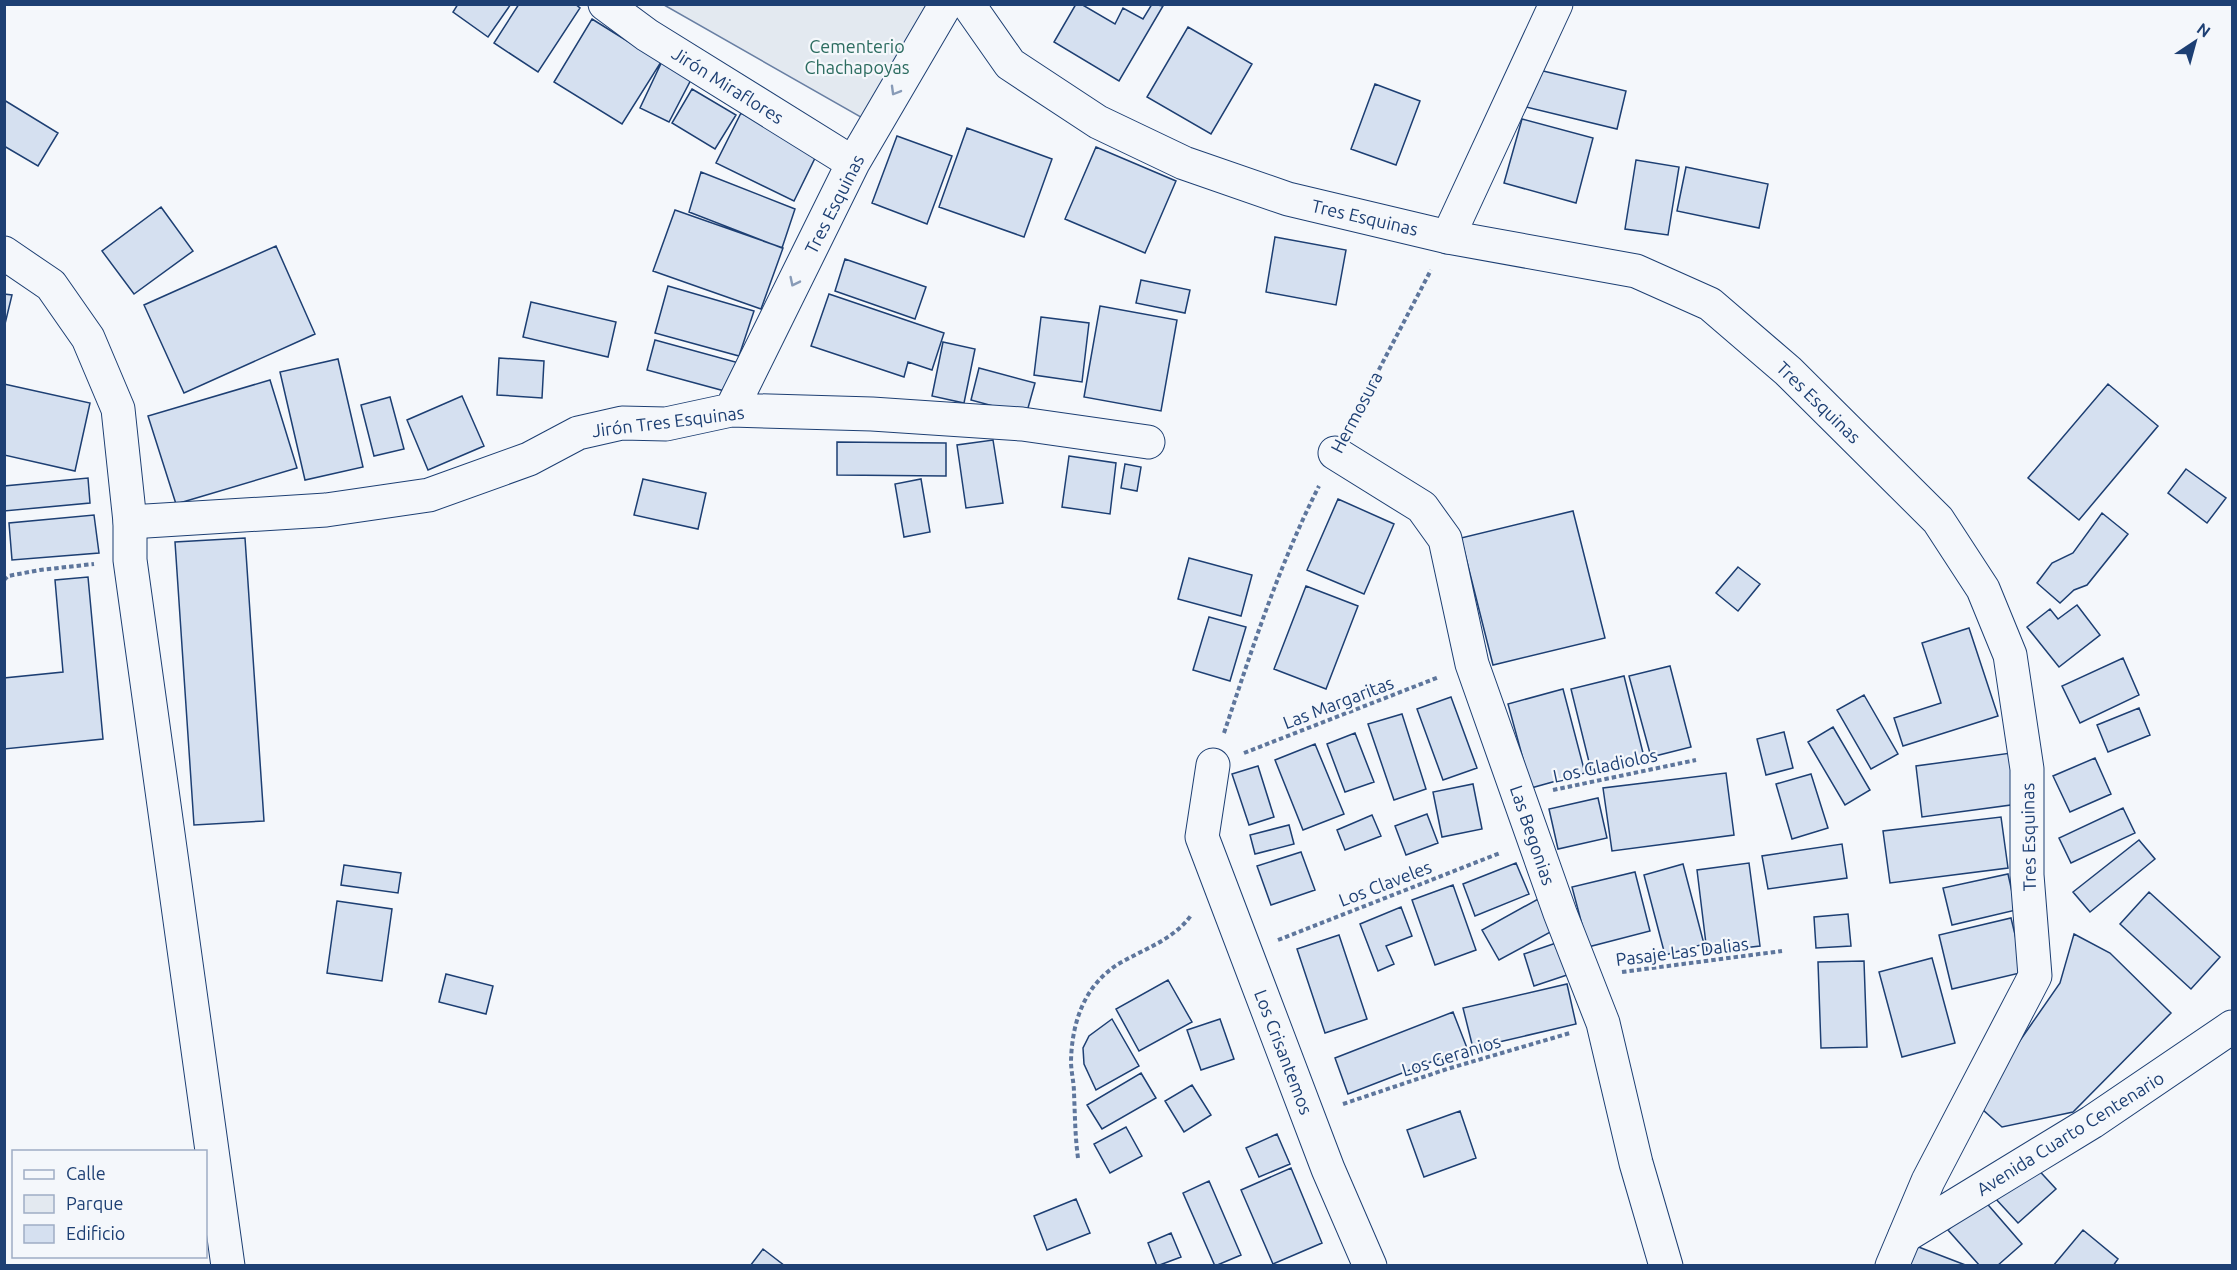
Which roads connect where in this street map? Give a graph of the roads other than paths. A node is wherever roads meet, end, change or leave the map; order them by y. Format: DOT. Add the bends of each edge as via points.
graph roads {
  1 [pos="605,4"];
  2 [pos="946,4"];
  3 [pos="968,4"];
  4 [pos="1556,4"];
  5 [pos="854,163"];
  6 [pos="1449,237"];
  7 [pos="4,253"];
  8 [pos="731,410"];
  9 [pos="1148,442"];
  10 [pos="1335,453"];
  11 [pos="130,522"];
  12 [pos="1213,765"];
  13 [pos="2232,1027"];
  14 [pos="1905,1236"];
  15 [pos="228,1266"];
  16 [pos="1370,1266"];
  17 [pos="1666,1266"];
  18 [pos="1892,1266"];
  1 -- 5 [label="main road, Jirón Miraflores" via="647,35"];
  2 -- 5 [label="main road, Tres Esquinas, one-way"];
  3 -- 6 [label="main road, Tres Esquinas" via="1010,64 1098,122 1184,163 1288,199"];
  4 -- 6 [label="main road"];
  5 -- 8 [label="main road, Tres Esquinas, one-way"];
  6 -- 14 [label="main road, Tres Esquinas" via="1636,272 1710,304 1788,371 1938,520 1983,590 2010,656 2027,769 2027,875 2034,976 1928,1181"];
  7 -- 11 [label="main road" via="51,285 88,338 118,409"];
  8 -- 9 [label="main road, Jirón Tres Esquinas" via="1022,424"];
  8 -- 11 [label="main road, Jirón Tres Esquinas" via="666,424 622,423 578,433 529,459 429,495 326,510"];
  10 -- 17 [label="main road, Las Begonias" via="1422,507 1445,539 1472,664 1603,1023 1636,1163"];
  11 -- 15 [label="main road" via="130,560"];
  12 -- 16 [label="main road, Los Crisantemos" via="1202,837 1328,1169"];
  13 -- 14 [label="main road, Avenida Cuarto Centenario" via="2092,1122"];
  14 -- 18 [label="main road, Tres Esquinas"];
}
